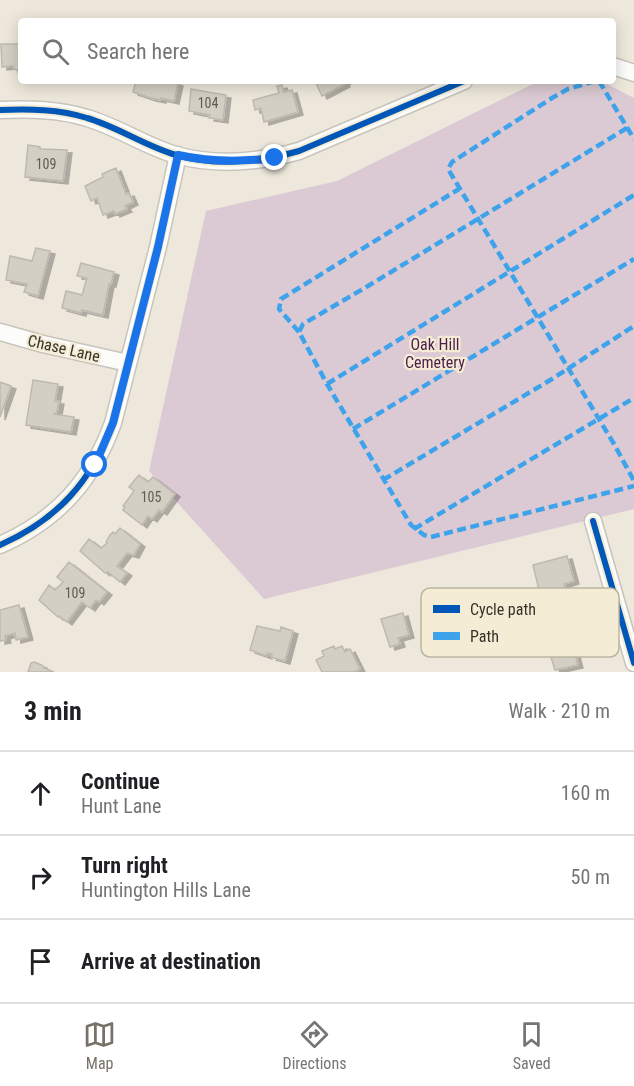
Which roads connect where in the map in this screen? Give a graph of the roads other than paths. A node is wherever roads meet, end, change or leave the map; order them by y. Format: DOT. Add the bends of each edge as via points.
graph roads {
  1 [pos="616,67"];
  2 [pos="634,73"];
  3 [pos="457,84"];
  4 [pos="0,110"];
  5 [pos="178,155"];
  6 [pos="0,332"];
  7 [pos="128,363"];
  8 [pos="593,521"];
  9 [pos="0,545"];
  10 [pos="612,588"];
  11 [pos="619,611"];
  12 [pos="634,663"];
  1 -- 2 [label="street"];
  3 -- 5 [label="street" via="299,152 250,161"];
  4 -- 5 [label="street" via="56,111 86,117"];
  5 -- 7 [label="street"];
  6 -- 7 [label="street, Chase Lane"];
  7 -- 9 [label="street" via="113,423 95,465 63,506"];
  8 -- 10 [label="street"];
  11 -- 12 [label="street"];
}
